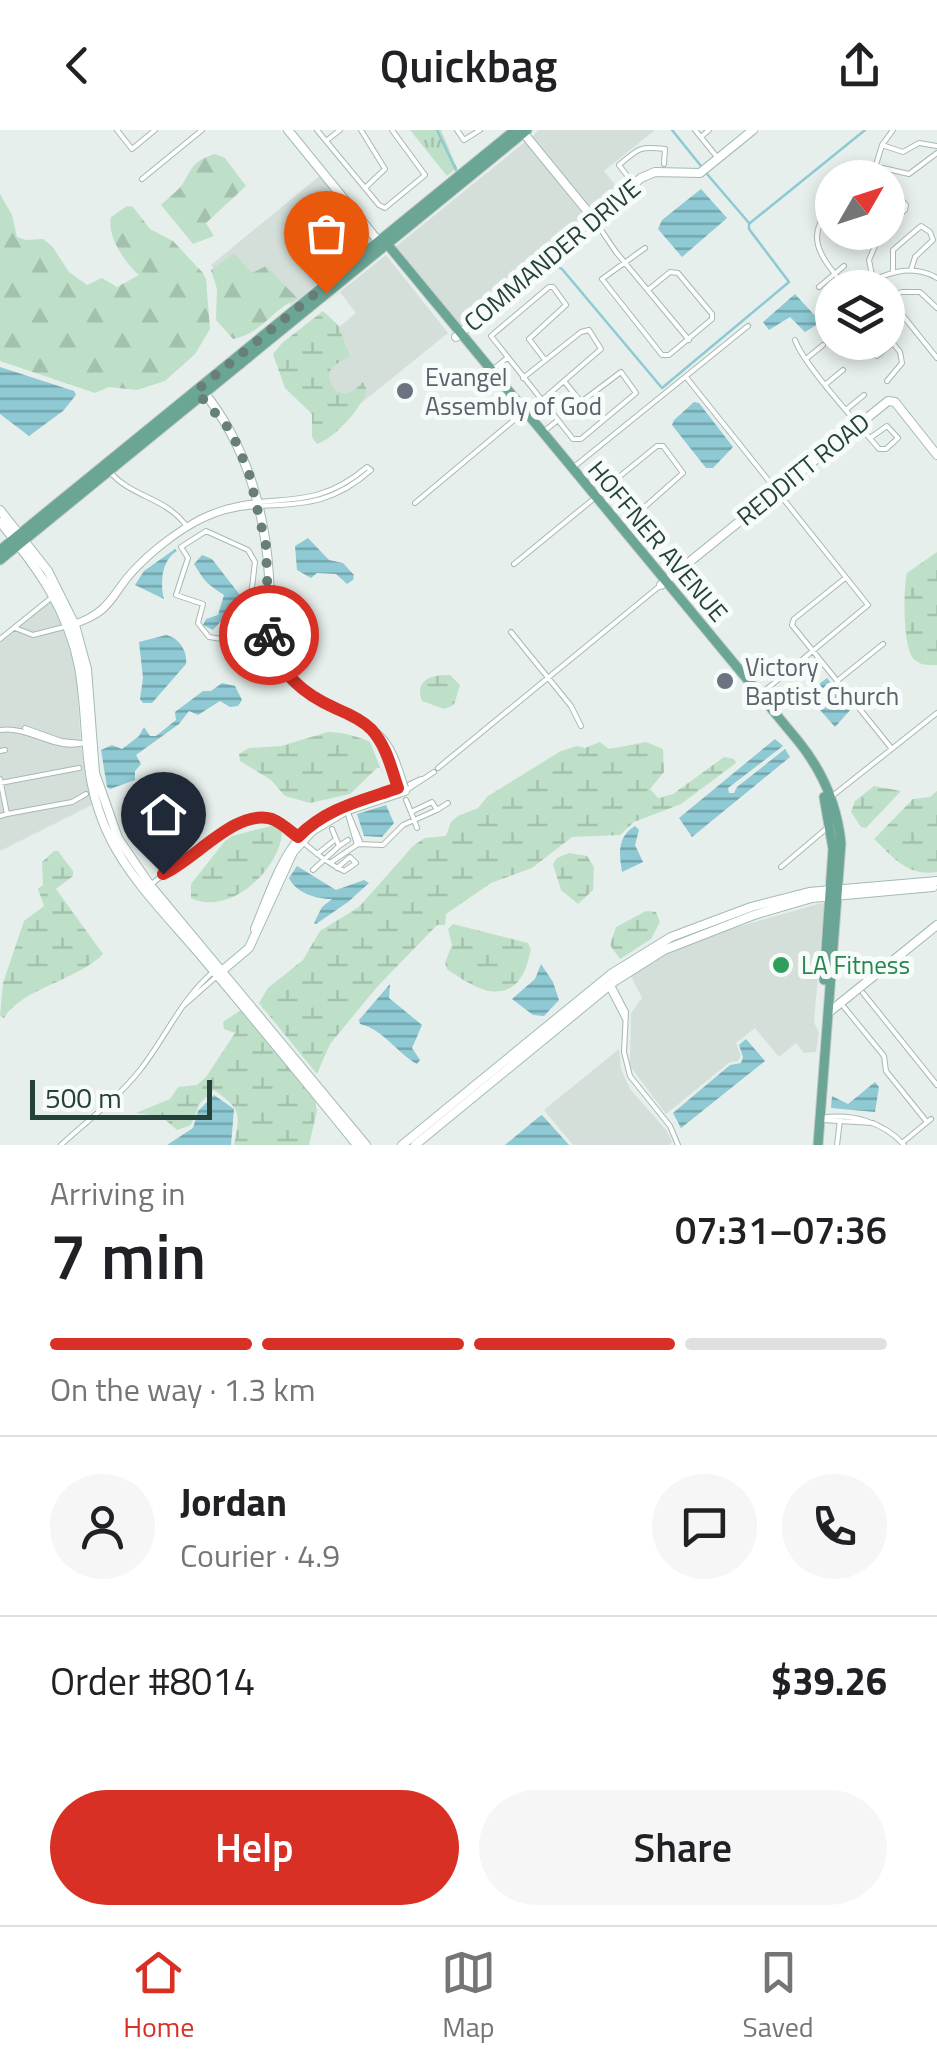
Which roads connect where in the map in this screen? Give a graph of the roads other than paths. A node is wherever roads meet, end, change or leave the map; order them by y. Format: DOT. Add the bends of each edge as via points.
graph roads {
  1 [pos="126,130"];
  2 [pos="155,130"];
  3 [pos="202,130"];
  4 [pos="291,130"];
  5 [pos="317,130"];
  6 [pos="340,130"];
  7 [pos="361,130"];
  8 [pos="392,130"];
  9 [pos="457,130"];
  10 [pos="480,130"];
  11 [pos="695,130"];
  12 [pos="709,130"];
  13 [pos="753,130"];
  14 [pos="893,130"];
  15 [pos="522,131"];
  16 [pos="119,132"];
  17 [pos="742,133"];
  18 [pos="700,137"];
  19 [pos="326,141"];
  20 [pos="882,145"];
  21 [pos="937,150"];
  22 [pos="718,159"];
  23 [pos="878,160"];
  24 [pos="664,164"];
  25 [pos="905,173"];
  26 [pos="460,175"];
  27 [pos="142,179"];
  28 [pos="634,184"];
  29 [pos="365,188"];
  30 [pos="454,190"];
  31 [pos="593,218"];
  32 [pos="383,243"];
  33 [pos="645,248"];
  34 [pos="624,261"];
  35 [pos="844,266"];
  36 [pos="839,270"];
  37 [pos="892,270"];
  38 [pos="911,270"];
  39 [pos="905,271"];
  40 [pos="937,278"];
  41 [pos="326,285"];
  42 [pos="648,290"];
  43 [pos="905,293"];
  44 [pos="322,298"];
  45 [pos="937,308"];
  46 [pos="905,318"];
  47 [pos="921,325"];
  48 [pos="748,326"];
  49 [pos="915,331"];
  50 [pos="458,335"];
  51 [pos="689,340"];
  52 [pos="795,340"];
  53 [pos="937,343"];
  54 [pos="930,349"];
  55 [pos="815,352"];
  56 [pos="507,358"];
  57 [pos="937,358"];
  58 [pos="806,359"];
  59 [pos="546,360"];
  60 [pos="901,360"];
  61 [pos="843,370"];
  62 [pos="491,371"];
  63 [pos="686,377"];
  64 [pos="524,378"];
  65 [pos="564,382"];
  66 [pos="887,382"];
  67 [pos="826,384"];
  68 [pos="200,392"];
  69 [pos="864,395"];
  70 [pos="542,400"];
  71 [pos="847,409"];
  72 [pos="520,415"];
  73 [pos="558,420"];
  74 [pos="859,424"];
  75 [pos="542,437"];
  76 [pos="870,438"];
  77 [pos="937,454"];
  78 [pos="110,467"];
  79 [pos="369,468"];
  80 [pos="572,469"];
  81 [pos="776,492"];
  82 [pos="593,499"];
  83 [pos="257,503"];
  84 [pos="414,503"];
  85 [pos="0,510"];
  86 [pos="639,512"];
  87 [pos="0,522"];
  88 [pos="187,527"];
  89 [pos="19,540"];
  90 [pos="0,550"];
  91 [pos="0,560"];
  92 [pos="514,564"];
  93 [pos="846,578"];
  94 [pos="663,584"];
  95 [pos="57,593"];
  96 [pos="252,598"];
  97 [pos="71,623"];
  98 [pos="696,626"];
  99 [pos="15,628"];
  100 [pos="512,632"];
  101 [pos="712,636"];
  102 [pos="0,640"];
  103 [pos="883,644"];
  104 [pos="719,652"];
  105 [pos="813,652"];
  106 [pos="733,662"];
  107 [pos="83,670"];
  108 [pos="549,678"];
  109 [pos="838,681"];
  110 [pos="760,698"];
  111 [pos="937,713"];
  112 [pos="581,726"];
  113 [pos="0,728"];
  114 [pos="86,742"];
  115 [pos="892,749"];
  116 [pos="79,768"];
  117 [pos="0,782"];
  118 [pos="404,790"];
  119 [pos="88,793"];
  120 [pos="826,794"];
  121 [pos="448,803"];
  122 [pos="347,810"];
  123 [pos="437,810"];
  124 [pos="411,812"];
  125 [pos="4,815"];
  126 [pos="414,820"];
  127 [pos="834,822"];
  128 [pos="417,828"];
  129 [pos="332,829"];
  130 [pos="336,838"];
  131 [pos="348,840"];
  132 [pos="303,841"];
  133 [pos="359,844"];
  134 [pos="339,846"];
  135 [pos="317,854"];
  136 [pos="324,859"];
  137 [pos="330,863"];
  138 [pos="781,867"];
  139 [pos="337,868"];
  140 [pos="313,870"];
  141 [pos="934,883"];
  142 [pos="148,887"];
  143 [pos="837,888"];
  144 [pos="894,889"];
  145 [pos="818,898"];
  146 [pos="830,907"];
  147 [pos="752,911"];
  148 [pos="937,928"];
  149 [pos="671,937"];
  150 [pos="824,958"];
  151 [pos="640,964"];
  152 [pos="218,971"];
  153 [pos="608,982"];
  154 [pos="829,985"];
  155 [pos="864,988"];
  156 [pos="832,1013"];
  157 [pos="513,1059"];
  158 [pos="937,1084"];
  159 [pos="818,1101"];
  160 [pos="821,1118"];
  161 [pos="839,1120"];
  162 [pos="346,1126"];
  163 [pos="432,1126"];
  164 [pos="903,1144"];
  165 [pos="61,1145"];
  166 [pos="357,1145"];
  167 [pos="366,1145"];
  168 [pos="402,1145"];
  169 [pos="414,1145"];
  170 [pos="678,1145"];
  171 [pos="816,1145"];
  172 [pos="838,1145"];
  1 -- 16 [label="street"];
  2 -- 16 [label="street" via="132,149"];
  3 -- 27 [label="street"];
  4 -- 32 [label="street, HOFFNER AVENUE"];
  4 -- 32 [label="street, HOFFNER AVENUE"];
  5 -- 19 [label="street"];
  6 -- 19 [label="street"];
  7 -- 29 [label="street" via="384,173"];
  8 -- 29 [label="street" via="425,172 422,179 382,208"];
  9 -- 10 [label="street" via="468,140"];
  11 -- 18 [label="street"];
  12 -- 18 [label="street"];
  13 -- 17 [label="street, COMMANDER DRIVE"];
  14 -- 20 [label="street"];
  15 -- 26 [label="main road"];
  15 -- 30 [label="main road"];
  15 -- 31 [label="street"];
  17 -- 22 [label="street, COMMANDER DRIVE"];
  18 -- 22 [label="street"];
  19 -- 29 [label="street"];
  20 -- 21 [label="street" via="903,152 919,143"];
  20 -- 23 [label="street"];
  21 -- 25 [label="street"];
  22 -- 28 [label="street, COMMANDER DRIVE" via="700,173 655,172"];
  24 -- 28 [label="street" via="665,149 638,149 619,165"];
  26 -- 30 [label="main road"];
  26 -- 32 [label="main road"];
  28 -- 31 [label="street, COMMANDER DRIVE"];
  30 -- 32 [label="main road"];
  31 -- 34 [label="street"];
  31 -- 50 [label="street, COMMANDER DRIVE"];
  32 -- 41 [label="main road"];
  32 -- 44 [label="main road"];
  32 -- 50 [label="main road, HOFFNER AVENUE"];
  33 -- 34 [label="street"];
  34 -- 42 [label="street"];
  34 -- 51 [label="street" via="603,284 662,355"];
  35 -- 36 [label="street"];
  37 -- 38 [label="street" via="893,250 921,226 933,240"];
  38 -- 39 [label="street"];
  38 -- 40 [label="street" via="932,271"];
  41 -- 44 [label="main road"];
  41 -- 68 [label="main road"];
  42 -- 51 [label="street"];
  42 -- 51 [label="street" via="678,273 712,314"];
  43 -- 45 [label="street"];
  44 -- 68 [label="main road"];
  46 -- 49 [label="street"];
  47 -- 49 [label="street"];
  48 -- 63 [label="street"];
  49 -- 54 [label="street"];
  50 -- 62 [label="main road, HOFFNER AVENUE"];
  50 -- 72 [label="main road, HOFFNER AVENUE"];
  52 -- 58 [label="street"];
  53 -- 54 [label="street"];
  54 -- 57 [label="street"];
  55 -- 58 [label="street"];
  56 -- 59 [label="street" via="491,336 554,288 566,305 529,339"];
  56 -- 62 [label="street"];
  56 -- 64 [label="street"];
  58 -- 67 [label="street"];
  59 -- 64 [label="street"];
  59 -- 65 [label="street" via="589,330 601,349"];
  60 -- 66 [label="street"];
  61 -- 67 [label="street"];
  62 -- 75 [label="main road, HOFFNER AVENUE"];
  63 -- 80 [label="street"];
  63 -- 81 [label="street"];
  64 -- 70 [label="street"];
  65 -- 70 [label="street"];
  65 -- 73 [label="street" via="581,402 621,372 636,389 577,440"];
  67 -- 71 [label="street"];
  68 -- 78 [label="main road"];
  68 -- 78 [label="main road"];
  68 -- 83 [label="street" via="231,431"];
  69 -- 71 [label="street"];
  70 -- 73 [label="street"];
  71 -- 74 [label="street"];
  72 -- 75 [label="main road, HOFFNER AVENUE"];
  72 -- 84 [label="street"];
  73 -- 75 [label="street"];
  74 -- 76 [label="street"];
  74 -- 77 [label="street, REDDITT ROAD" via="892,401"];
  74 -- 81 [label="street, REDDITT ROAD"];
  75 -- 80 [label="main road, HOFFNER AVENUE"];
  75 -- 82 [label="main road, HOFFNER AVENUE"];
  76 -- 76 [label="street" via="884,450 898,438 887,426"];
  78 -- 88 [label="street" via="123,484 171,507"];
  78 -- 89 [label="main road"];
  78 -- 89 [label="main road"];
  79 -- 83 [label="street" via="347,489 327,496 291,506"];
  80 -- 82 [label="main road, HOFFNER AVENUE"];
  81 -- 93 [label="street"];
  81 -- 94 [label="street, REDDITT ROAD"];
  82 -- 86 [label="street" via="663,446 683,473"];
  82 -- 92 [label="street"];
  82 -- 94 [label="main road, HOFFNER AVENUE"];
  82 -- 94 [label="main road, HOFFNER AVENUE"];
  83 -- 88 [label="street"];
  83 -- 118 [label="street" via="277,660 313,698 370,728"];
  85 -- 89 [label="street"];
  87 -- 89 [label="street"];
  88 -- 97 [label="street" via="136,570 106,610"];
  89 -- 90 [label="main road"];
  89 -- 91 [label="main road"];
  89 -- 95 [label="street"];
  93 -- 105 [label="street" via="792,623"];
  93 -- 105 [label="street" via="868,605"];
  94 -- 98 [label="main road, HOFFNER AVENUE"];
  94 -- 101 [label="main road, HOFFNER AVENUE"];
  94 -- 108 [label="street"];
  95 -- 97 [label="street"];
  95 -- 99 [label="street"];
  96 -- 96 [label="street" via="256,564 248,550 206,531 181,547 188,558 176,595 204,604 198,624 207,636 256,643"];
  97 -- 99 [label="street" via="33,635"];
  97 -- 107 [label="street"];
  97 -- 107 [label="street"];
  98 -- 101 [label="main road"];
  98 -- 104 [label="main road, HOFFNER AVENUE"];
  99 -- 102 [label="street"];
  100 -- 108 [label="street"];
  101 -- 106 [label="main road, HOFFNER AVENUE"];
  103 -- 109 [label="street"];
  104 -- 106 [label="main road"];
  104 -- 110 [label="main road, HOFFNER AVENUE"];
  105 -- 109 [label="street"];
  105 -- 110 [label="street"];
  106 -- 110 [label="main road, HOFFNER AVENUE"];
  107 -- 114 [label="street"];
  108 -- 112 [label="street"];
  108 -- 118 [label="street"];
  109 -- 115 [label="street"];
  110 -- 120 [label="main road, HOFFNER AVENUE"];
  110 -- 120 [label="main road, HOFFNER AVENUE" via="812,759"];
  111 -- 115 [label="street"];
  113 -- 114 [label="street"];
  114 -- 119 [label="street"];
  114 -- 142 [label="street" via="109,818"];
  115 -- 120 [label="street"];
  116 -- 117 [label="street"];
  117 -- 125 [label="street"];
  118 -- 122 [label="street"];
  118 -- 124 [label="street"];
  119 -- 125 [label="street"];
  119 -- 142 [label="street" via="112,842"];
  120 -- 127 [label="main road, HOFFNER AVENUE"];
  121 -- 123 [label="street"];
  122 -- 132 [label="street" via="324,814"];
  122 -- 133 [label="street"];
  123 -- 124 [label="street" via="432,802"];
  123 -- 126 [label="street"];
  124 -- 126 [label="street"];
  126 -- 128 [label="street"];
  126 -- 133 [label="street" via="382,845"];
  127 -- 138 [label="street"];
  127 -- 143 [label="main road, HOFFNER AVENUE"];
  127 -- 143 [label="main road, HOFFNER AVENUE"];
  129 -- 130 [label="street"];
  130 -- 134 [label="street"];
  130 -- 135 [label="street"];
  131 -- 134 [label="street"];
  132 -- 135 [label="street"];
  132 -- 142 [label="street" via="272,819 240,822"];
  132 -- 152 [label="street" via="278,872 245,944"];
  133 -- 137 [label="street"];
  134 -- 136 [label="street"];
  135 -- 136 [label="street"];
  136 -- 137 [label="street"];
  136 -- 140 [label="street"];
  137 -- 139 [label="street"];
  141 -- 144 [label="street"];
  142 -- 152 [label="street"];
  143 -- 144 [label="street"];
  143 -- 144 [label="street"];
  143 -- 145 [label="street"];
  143 -- 146 [label="main road, HOFFNER AVENUE"];
  143 -- 147 [label="street"];
  143 -- 154 [label="main road, HOFFNER AVENUE"];
  145 -- 146 [label="main road"];
  145 -- 147 [label="street"];
  146 -- 150 [label="main road, HOFFNER AVENUE"];
  147 -- 149 [label="street"];
  147 -- 151 [label="street"];
  148 -- 155 [label="street"];
  149 -- 151 [label="street"];
  149 -- 153 [label="street"];
  150 -- 154 [label="main road"];
  150 -- 156 [label="main road, HOFFNER AVENUE"];
  151 -- 153 [label="street"];
  152 -- 162 [label="street"];
  152 -- 165 [label="street" via="186,998 130,1082"];
  153 -- 157 [label="street"];
  153 -- 157 [label="street"];
  153 -- 170 [label="street" via="626,1020 628,1071"];
  154 -- 156 [label="main road, HOFFNER AVENUE"];
  155 -- 156 [label="street"];
  155 -- 158 [label="street"];
  156 -- 159 [label="main road"];
  156 -- 160 [label="main road, HOFFNER AVENUE"];
  156 -- 164 [label="street" via="884,1056 886,1071 929,1121"];
  157 -- 163 [label="street"];
  157 -- 163 [label="street"];
  159 -- 160 [label="main road"];
  159 -- 171 [label="main road"];
  160 -- 161 [label="street"];
  160 -- 171 [label="main road"];
  161 -- 164 [label="street" via="873,1123"];
  161 -- 172 [label="street"];
  162 -- 166 [label="street"];
  162 -- 167 [label="street"];
  163 -- 168 [label="street"];
  163 -- 169 [label="street"];
}
